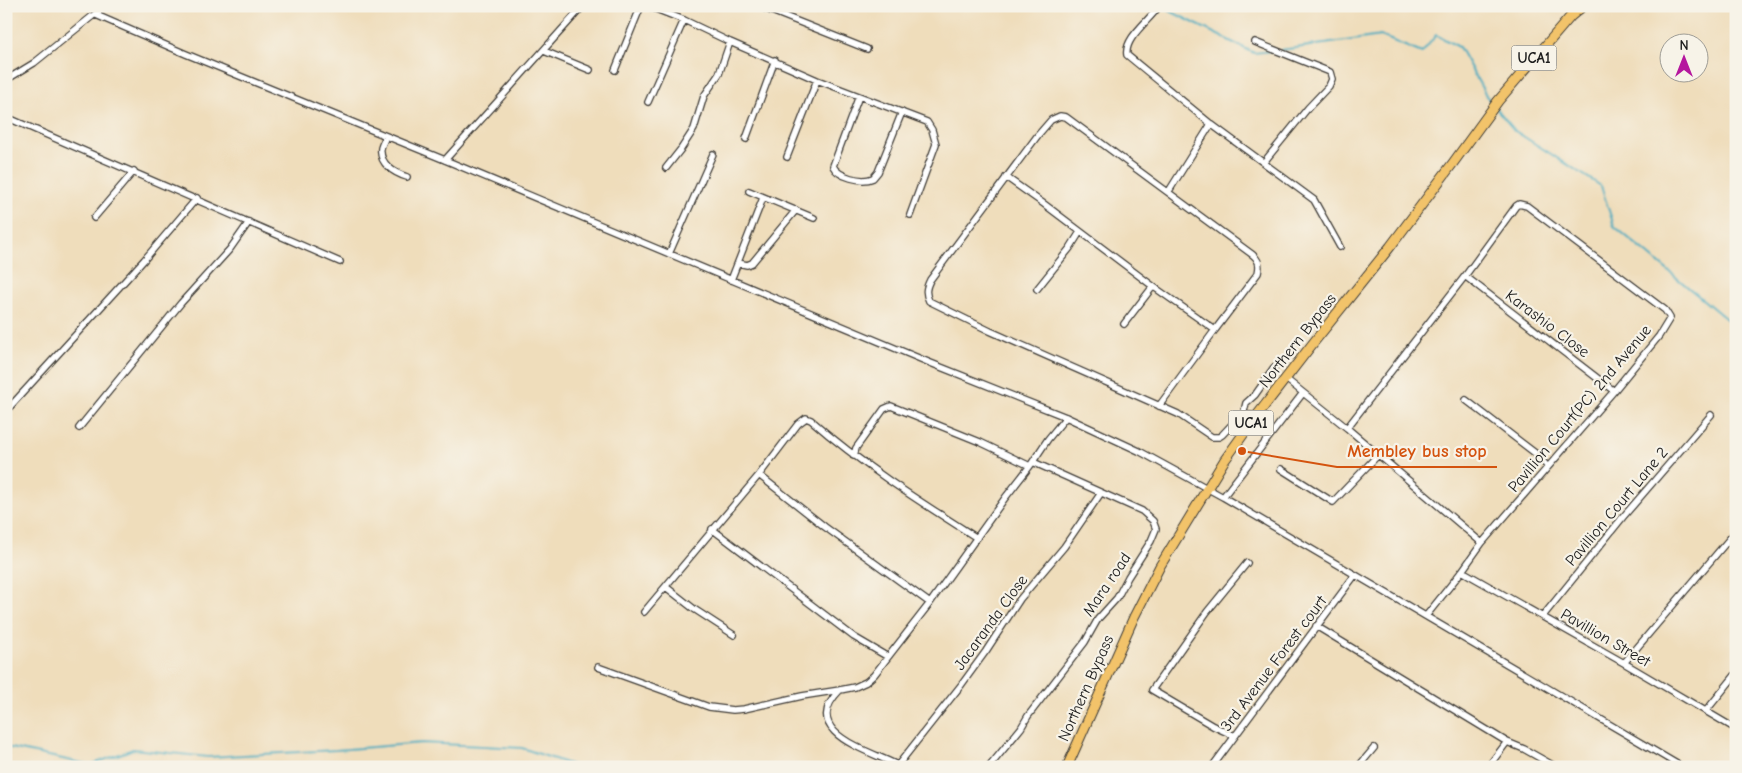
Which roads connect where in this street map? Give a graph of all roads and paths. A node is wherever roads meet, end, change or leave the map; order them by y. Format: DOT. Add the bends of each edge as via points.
graph roads {
  1 [pos="105,6"];
  2 [pos="583,6"];
  3 [pos="641,6"];
  4 [pos="648,6"];
  5 [pos="760,6"];
  6 [pos="1158,6"];
  7 [pos="1575,6"];
  8 [pos="1583,6"];
  9 [pos="96,15"];
  10 [pos="1570,16"];
  11 [pos="684,20"];
  12 [pos="730,42"];
  13 [pos="1255,42"];
  14 [pos="867,49"];
  15 [pos="544,50"];
  16 [pos="775,60"];
  17 [pos="590,70"];
  18 [pos="615,70"];
  19 [pos="6,80"];
  20 [pos="817,80"];
  21 [pos="859,96"];
  22 [pos="648,102"];
  23 [pos="902,112"];
  24 [pos="6,117"];
  25 [pos="1211,124"];
  26 [pos="386,136"];
  27 [pos="746,139"];
  28 [pos="713,154"];
  29 [pos="788,157"];
  30 [pos="445,160"];
  31 [pos="1264,162"];
  32 [pos="666,168"];
  33 [pos="134,171"];
  34 [pos="407,177"];
  35 [pos="1006,178"];
  36 [pos="749,191"];
  37 [pos="1169,192"];
  38 [pos="197,198"];
  39 [pos="763,198"];
  40 [pos="796,210"];
  41 [pos="910,215"];
  42 [pos="94,218"];
  43 [pos="814,218"];
  44 [pos="249,222"];
  45 [pos="1080,232"];
  46 [pos="1340,247"];
  47 [pos="669,254"];
  48 [pos="340,262"];
  49 [pos="738,263"];
  50 [pos="1465,276"];
  51 [pos="731,280"];
  52 [pos="1154,287"];
  53 [pos="1037,289"];
  54 [pos="1124,324"];
  55 [pos="1215,330"];
  56 [pos="1274,368"];
  57 [pos="1286,379"];
  58 [pos="1614,390"];
  59 [pos="1304,393"];
  60 [pos="1466,400"];
  61 [pos="1159,406"];
  62 [pos="6,411"];
  63 [pos="1711,415"];
  64 [pos="1243,416"];
  65 [pos="1066,417"];
  66 [pos="1255,418"];
  67 [pos="79,428"];
  68 [pos="1347,428"];
  69 [pos="1378,455"];
  70 [pos="854,456"];
  71 [pos="1032,464"];
  72 [pos="1548,467"];
  73 [pos="1280,469"];
  74 [pos="758,475"];
  75 [pos="1207,488"];
  76 [pos="1101,493"];
  77 [pos="1223,497"];
  78 [pos="712,529"];
  79 [pos="1736,531"];
  80 [pos="977,538"];
  81 [pos="1482,543"];
  82 [pos="1247,562"];
  83 [pos="1462,571"];
  84 [pos="1355,575"];
  85 [pos="666,586"];
  86 [pos="930,603"];
  87 [pos="644,612"];
  88 [pos="1426,616"];
  89 [pos="1543,616"];
  90 [pos="1316,626"];
  91 [pos="734,635"];
  92 [pos="888,657"];
  93 [pos="1624,663"];
  94 [pos="598,667"];
  95 [pos="1736,674"];
  96 [pos="840,690"];
  97 [pos="1706,711"];
  98 [pos="1736,729"];
  99 [pos="1235,736"];
  100 [pos="1507,742"];
  101 [pos="1374,748"];
  102 [pos="900,766"];
  103 [pos="988,767"];
  104 [pos="1067,767"];
  105 [pos="1212,767"];
  106 [pos="1358,767"];
  107 [pos="1488,767"];
  108 [pos="1556,767"];
  109 [pos="1682,767"];
  1 -- 9 [label="street"];
  2 -- 15 [label="street"];
  3 -- 18 [label="street"];
  4 -- 11 [label="street"];
  5 -- 14 [label="street"];
  6 -- 25 [label="street" via="1129,41 1127,55"];
  7 -- 10 [label="main road, UCA1"];
  8 -- 10 [label="main road, UCA1"];
  9 -- 19 [label="street" via="34,63"];
  9 -- 26 [label="street"];
  10 -- 57 [label="main road, Northern Bypass / UCA1" via="1488,113 1385,254"];
  11 -- 12 [label="street"];
  11 -- 22 [label="street"];
  12 -- 16 [label="street"];
  12 -- 32 [label="street" via="719,74 704,96 694,130"];
  13 -- 31 [label="street" via="1330,72 1332,79"];
  15 -- 17 [label="street"];
  15 -- 30 [label="street"];
  16 -- 20 [label="street"];
  16 -- 27 [label="street"];
  20 -- 21 [label="street"];
  20 -- 29 [label="street"];
  21 -- 23 [label="street"];
  21 -- 23 [label="street" via="832,166 837,172 863,181 873,178"];
  23 -- 41 [label="street" via="927,122 936,144"];
  24 -- 33 [label="street"];
  25 -- 31 [label="street"];
  25 -- 37 [label="street"];
  26 -- 30 [label="street"];
  26 -- 34 [label="street" via="381,148 383,160 397,174"];
  28 -- 47 [label="street"];
  30 -- 47 [label="street"];
  31 -- 46 [label="street" via="1314,200"];
  33 -- 38 [label="street"];
  33 -- 42 [label="street"];
  35 -- 37 [label="street" via="1051,120 1060,116 1066,117"];
  35 -- 45 [label="street"];
  35 -- 61 [label="street" via="930,280 926,288 929,301"];
  36 -- 39 [label="street"];
  37 -- 55 [label="street" via="1259,262 1258,273"];
  38 -- 44 [label="street"];
  38 -- 62 [label="street"];
  39 -- 40 [label="street"];
  39 -- 49 [label="street"];
  40 -- 43 [label="street"];
  40 -- 49 [label="street" via="752,263"];
  44 -- 48 [label="street"];
  44 -- 67 [label="street" via="230,249"];
  45 -- 52 [label="street"];
  45 -- 53 [label="street"];
  47 -- 51 [label="street"];
  49 -- 51 [label="street"];
  50 -- 58 [label="street, Karashio Close"];
  50 -- 58 [label="street, Pavillion Court(PC) 2nd Avenue" via="1516,206 1523,204 1665,310 1670,318 1659,336"];
  50 -- 68 [label="street, Pavillion Court(PC) 2nd Avenue"];
  51 -- 65 [label="street"];
  52 -- 54 [label="street"];
  52 -- 55 [label="street"];
  55 -- 61 [label="street"];
  56 -- 64 [label="street" via="1246,404"];
  57 -- 59 [label="street"];
  57 -- 66 [label="main road, Northern Bypass / UCA1"];
  58 -- 72 [label="street, Pavillion Court(PC) 2nd Avenue"];
  59 -- 68 [label="street"];
  59 -- 77 [label="street"];
  60 -- 72 [label="street" via="1535,453"];
  61 -- 64 [label="street" via="1216,438"];
  63 -- 89 [label="street, Pavillion Court Lane 2"];
  64 -- 66 [label="street"];
  65 -- 71 [label="street"];
  65 -- 75 [label="street"];
  66 -- 75 [label="main road, Northern Bypass / UCA1"];
  68 -- 69 [label="street"];
  69 -- 73 [label="street" via="1333,502"];
  69 -- 81 [label="street"];
  70 -- 71 [label="street, Mara road" via="856,448 884,409 891,406"];
  70 -- 74 [label="street" via="806,418"];
  70 -- 80 [label="street"];
  71 -- 76 [label="street, Mara road"];
  71 -- 80 [label="street"];
  72 -- 81 [label="street, Pavillion Court(PC) 2nd Avenue"];
  74 -- 78 [label="street"];
  74 -- 86 [label="street"];
  75 -- 77 [label="street"];
  75 -- 104 [label="main road, Northern Bypass / UCA1" via="1134,617"];
  76 -- 102 [label="street, Jacaranda Close"];
  76 -- 103 [label="street, Mara road" via="1148,515 1155,525 1154,534 1117,598 1098,619 1085,642 1021,728"];
  77 -- 84 [label="street"];
  78 -- 85 [label="street"];
  78 -- 92 [label="street" via="854,637"];
  79 -- 93 [label="street"];
  80 -- 86 [label="street"];
  81 -- 83 [label="street, Pavillion Court(PC) 2nd Avenue"];
  82 -- 99 [label="street" via="1152,690"];
  83 -- 88 [label="street, Pavillion Court(PC) 2nd Avenue"];
  83 -- 89 [label="street, Pavillion Street"];
  84 -- 88 [label="street"];
  84 -- 90 [label="street, 3rd Avenue Forest court"];
  85 -- 87 [label="street"];
  85 -- 91 [label="street"];
  86 -- 92 [label="street"];
  88 -- 109 [label="street"];
  89 -- 93 [label="street, Pavillion Street"];
  90 -- 99 [label="street, 3rd Avenue Forest court"];
  90 -- 100 [label="street"];
  92 -- 96 [label="street" via="866,682"];
  93 -- 97 [label="street, Pavillion Street"];
  94 -- 96 [label="street" via="722,709 744,709"];
  95 -- 97 [label="street"];
  96 -- 102 [label="street" via="826,711 833,731"];
  97 -- 98 [label="street, Pavillion Street"];
  99 -- 105 [label="street, 3rd Avenue Forest court"];
  100 -- 107 [label="street"];
  100 -- 108 [label="street"];
  101 -- 106 [label="street"];
}
